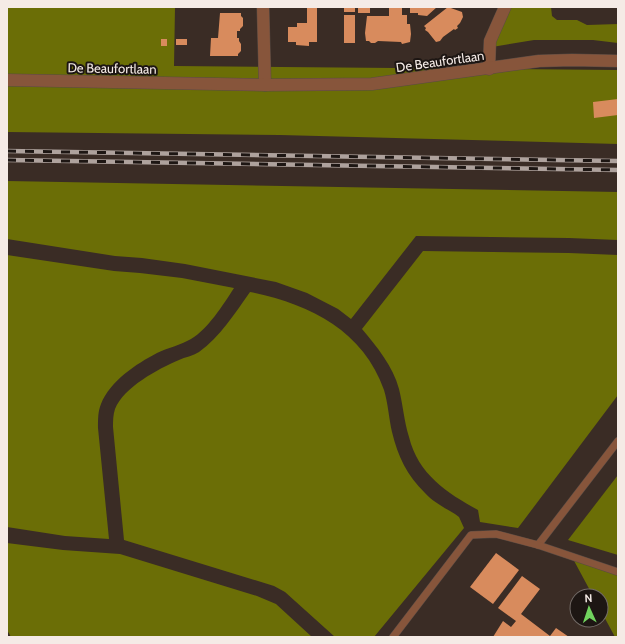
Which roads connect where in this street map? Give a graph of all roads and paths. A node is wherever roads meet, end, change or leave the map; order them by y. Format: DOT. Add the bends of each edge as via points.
graph roads {
  1 [pos="263,7"];
  2 [pos="505,7"];
  3 [pos="618,61"];
  4 [pos="489,69"];
  5 [pos="7,80"];
  6 [pos="265,85"];
  7 [pos="618,441"];
  8 [pos="538,545"];
  9 [pos="618,572"];
  10 [pos="393,637"];
  1 -- 6 [label="street"];
  2 -- 4 [label="street" via="490,41"];
  3 -- 4 [label="street, De Beaufortlaan" via="539,61"];
  4 -- 6 [label="street, De Beaufortlaan" via="372,84"];
  5 -- 6 [label="street, De Beaufortlaan"];
  7 -- 8 [label="lane"];
  8 -- 9 [label="lane"];
  8 -- 10 [label="lane" via="496,534 471,535"];
}
